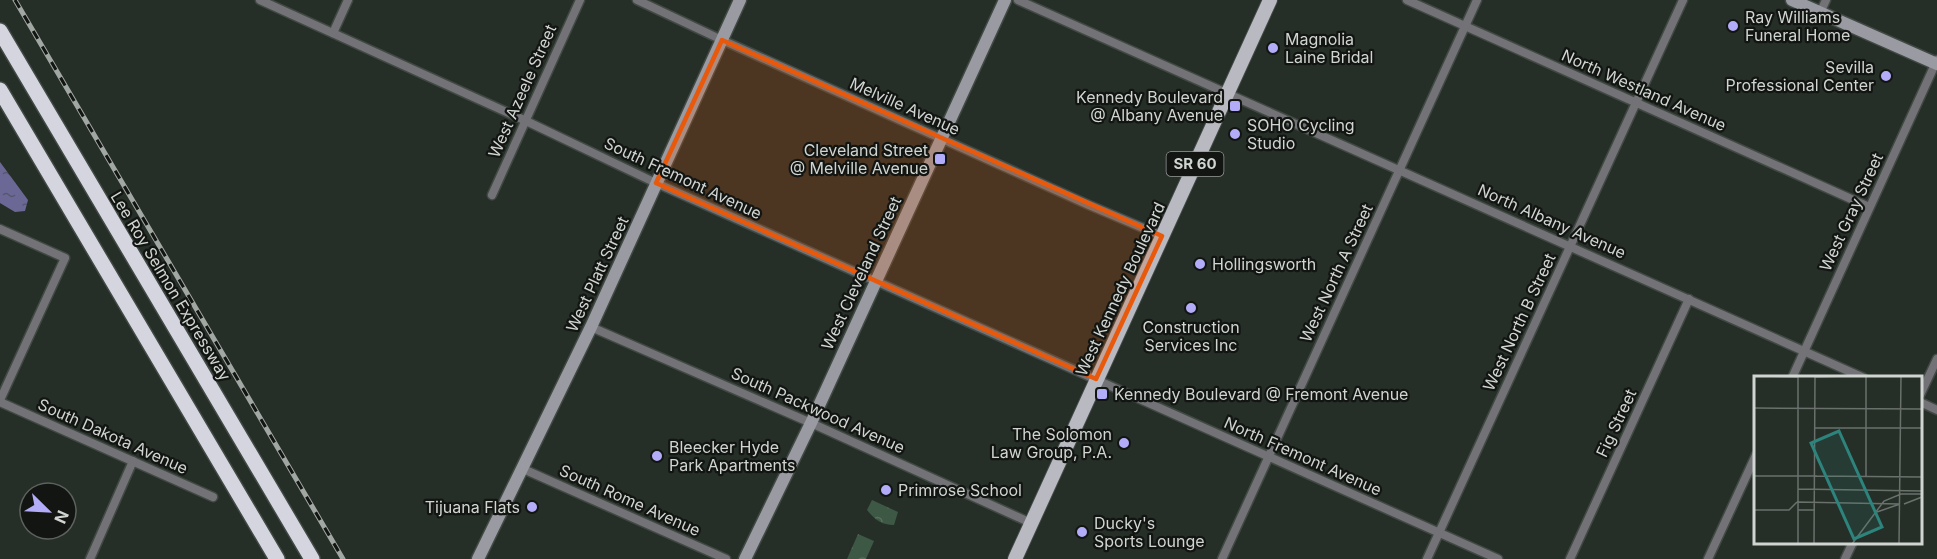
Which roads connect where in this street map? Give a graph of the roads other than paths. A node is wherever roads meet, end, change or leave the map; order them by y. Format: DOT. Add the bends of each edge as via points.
graph roads {
  1 [pos="260,0"];
  2 [pos="348,0"];
  3 [pos="580,0"];
  4 [pos="638,0"];
  5 [pos="740,0"];
  6 [pos="1005,0"];
  7 [pos="1018,0"];
  8 [pos="1270,0"];
  9 [pos="1407,0"];
  10 [pos="1478,0"];
  11 [pos="1683,0"];
  12 [pos="1792,0"];
  13 [pos="1826,0"];
  14 [pos="1820,13"];
  15 [pos="1465,26"];
  16 [pos="0,31"];
  17 [pos="333,33"];
  18 [pos="722,40"];
  19 [pos="1936,63"];
  20 [pos="0,90"];
  21 [pos="1227,93"];
  22 [pos="1636,103"];
  23 [pos="524,120"];
  24 [pos="941,138"];
  25 [pos="1400,170"];
  26 [pos="656,183"];
  27 [pos="492,195"];
  28 [pos="1869,207"];
  29 [pos="0,229"];
  30 [pos="1162,236"];
  31 [pos="1570,246"];
  32 [pos="876,281"];
  33 [pos="1689,299"];
  34 [pos="591,327"];
  35 [pos="1804,351"];
  36 [pos="1937,359"];
  37 [pos="1793,376"];
  38 [pos="1860,376"];
  39 [pos="1096,379"];
  40 [pos="1922,391"];
  41 [pos="0,401"];
  42 [pos="1922,403"];
  43 [pos="1937,410"];
  44 [pos="811,423"];
  45 [pos="1268,456"];
  46 [pos="1754,458"];
  47 [pos="133,461"];
  48 [pos="521,468"];
  49 [pos="213,497"];
  50 [pos="1031,523"];
  51 [pos="1439,533"];
  52 [pos="1852,544"];
  53 [pos="90,559"];
  54 [pos="277,559"];
  55 [pos="312,559"];
  56 [pos="478,559"];
  57 [pos="726,559"];
  58 [pos="745,559"];
  59 [pos="1015,559"];
  60 [pos="1222,559"];
  61 [pos="1427,559"];
  62 [pos="1498,559"];
  63 [pos="1570,559"];
  64 [pos="1708,559"];
  65 [pos="1845,559"];
  1 -- 17 [label="street, South Fremont Avenue"];
  2 -- 17 [label="street"];
  3 -- 23 [label="street, West Azeele Street"];
  4 -- 18 [label="street, Melville Avenue"];
  5 -- 18 [label="main road, West Platt Street"];
  6 -- 24 [label="main road, West Cleveland Street"];
  7 -- 21 [label="street, North Albany Avenue"];
  8 -- 21 [label="main road, West Kennedy Boulevard / SR 60"];
  9 -- 15 [label="street, North Westland Avenue"];
  10 -- 15 [label="street, West North A Street"];
  11 -- 22 [label="street, West North B Street"];
  12 -- 14 [label="main road"];
  13 -- 14 [label="street"];
  14 -- 19 [label="main road"];
  15 -- 22 [label="street, North Westland Avenue"];
  15 -- 25 [label="street, West North A Street"];
  16 -- 55 [label="highway, Lee Roy Selmon Expressway"];
  17 -- 23 [label="street, South Fremont Avenue"];
  18 -- 24 [label="street, Melville Avenue"];
  18 -- 26 [label="main road, West Platt Street"];
  19 -- 28 [label="street, West Gray Street"];
  20 -- 54 [label="highway"];
  21 -- 25 [label="street, North Albany Avenue"];
  21 -- 30 [label="main road, West Kennedy Boulevard / SR 60"];
  22 -- 28 [label="street, North Westland Avenue"];
  22 -- 31 [label="street, West North B Street"];
  23 -- 26 [label="street, South Fremont Avenue"];
  23 -- 27 [label="street, West Azeele Street"];
  24 -- 30 [label="street, Melville Avenue"];
  24 -- 32 [label="main road, West Cleveland Street"];
  25 -- 31 [label="street, North Albany Avenue"];
  25 -- 45 [label="street, West North A Street"];
  26 -- 32 [label="street, South Fremont Avenue"];
  26 -- 34 [label="main road, West Platt Street"];
  28 -- 35 [label="street, West Gray Street"];
  29 -- 41 [label="street" via="65,258"];
  30 -- 39 [label="main road, West Kennedy Boulevard / SR 60"];
  31 -- 33 [label="street, North Albany Avenue"];
  31 -- 51 [label="street, West North B Street"];
  32 -- 39 [label="street, South Fremont Avenue"];
  32 -- 44 [label="main road, West Cleveland Street"];
  33 -- 35 [label="street, North Albany Avenue"];
  33 -- 63 [label="street, Fig Street"];
  34 -- 44 [label="street, South Packwood Avenue"];
  34 -- 48 [label="main road, West Platt Street"];
  35 -- 37 [label="street, West Gray Street"];
  35 -- 38 [label="street, North Albany Avenue"];
  36 -- 40 [label="street"];
  39 -- 45 [label="street, North Fremont Avenue"];
  39 -- 50 [label="main road, West Kennedy Boulevard / SR 60"];
  41 -- 47 [label="street, South Dakota Avenue"];
  42 -- 43 [label="street"];
  44 -- 50 [label="street, South Packwood Avenue"];
  44 -- 58 [label="main road, West Cleveland Street"];
  45 -- 51 [label="street, North Fremont Avenue"];
  45 -- 60 [label="street, West North A Street"];
  46 -- 64 [label="street"];
  47 -- 49 [label="street, South Dakota Avenue"];
  47 -- 53 [label="street"];
  48 -- 56 [label="main road, West Platt Street"];
  48 -- 57 [label="street, South Rome Avenue"];
  50 -- 59 [label="main road, West Kennedy Boulevard / SR 60"];
  51 -- 61 [label="street, West North B Street"];
  51 -- 62 [label="street, North Fremont Avenue"];
  52 -- 65 [label="street"];
}
